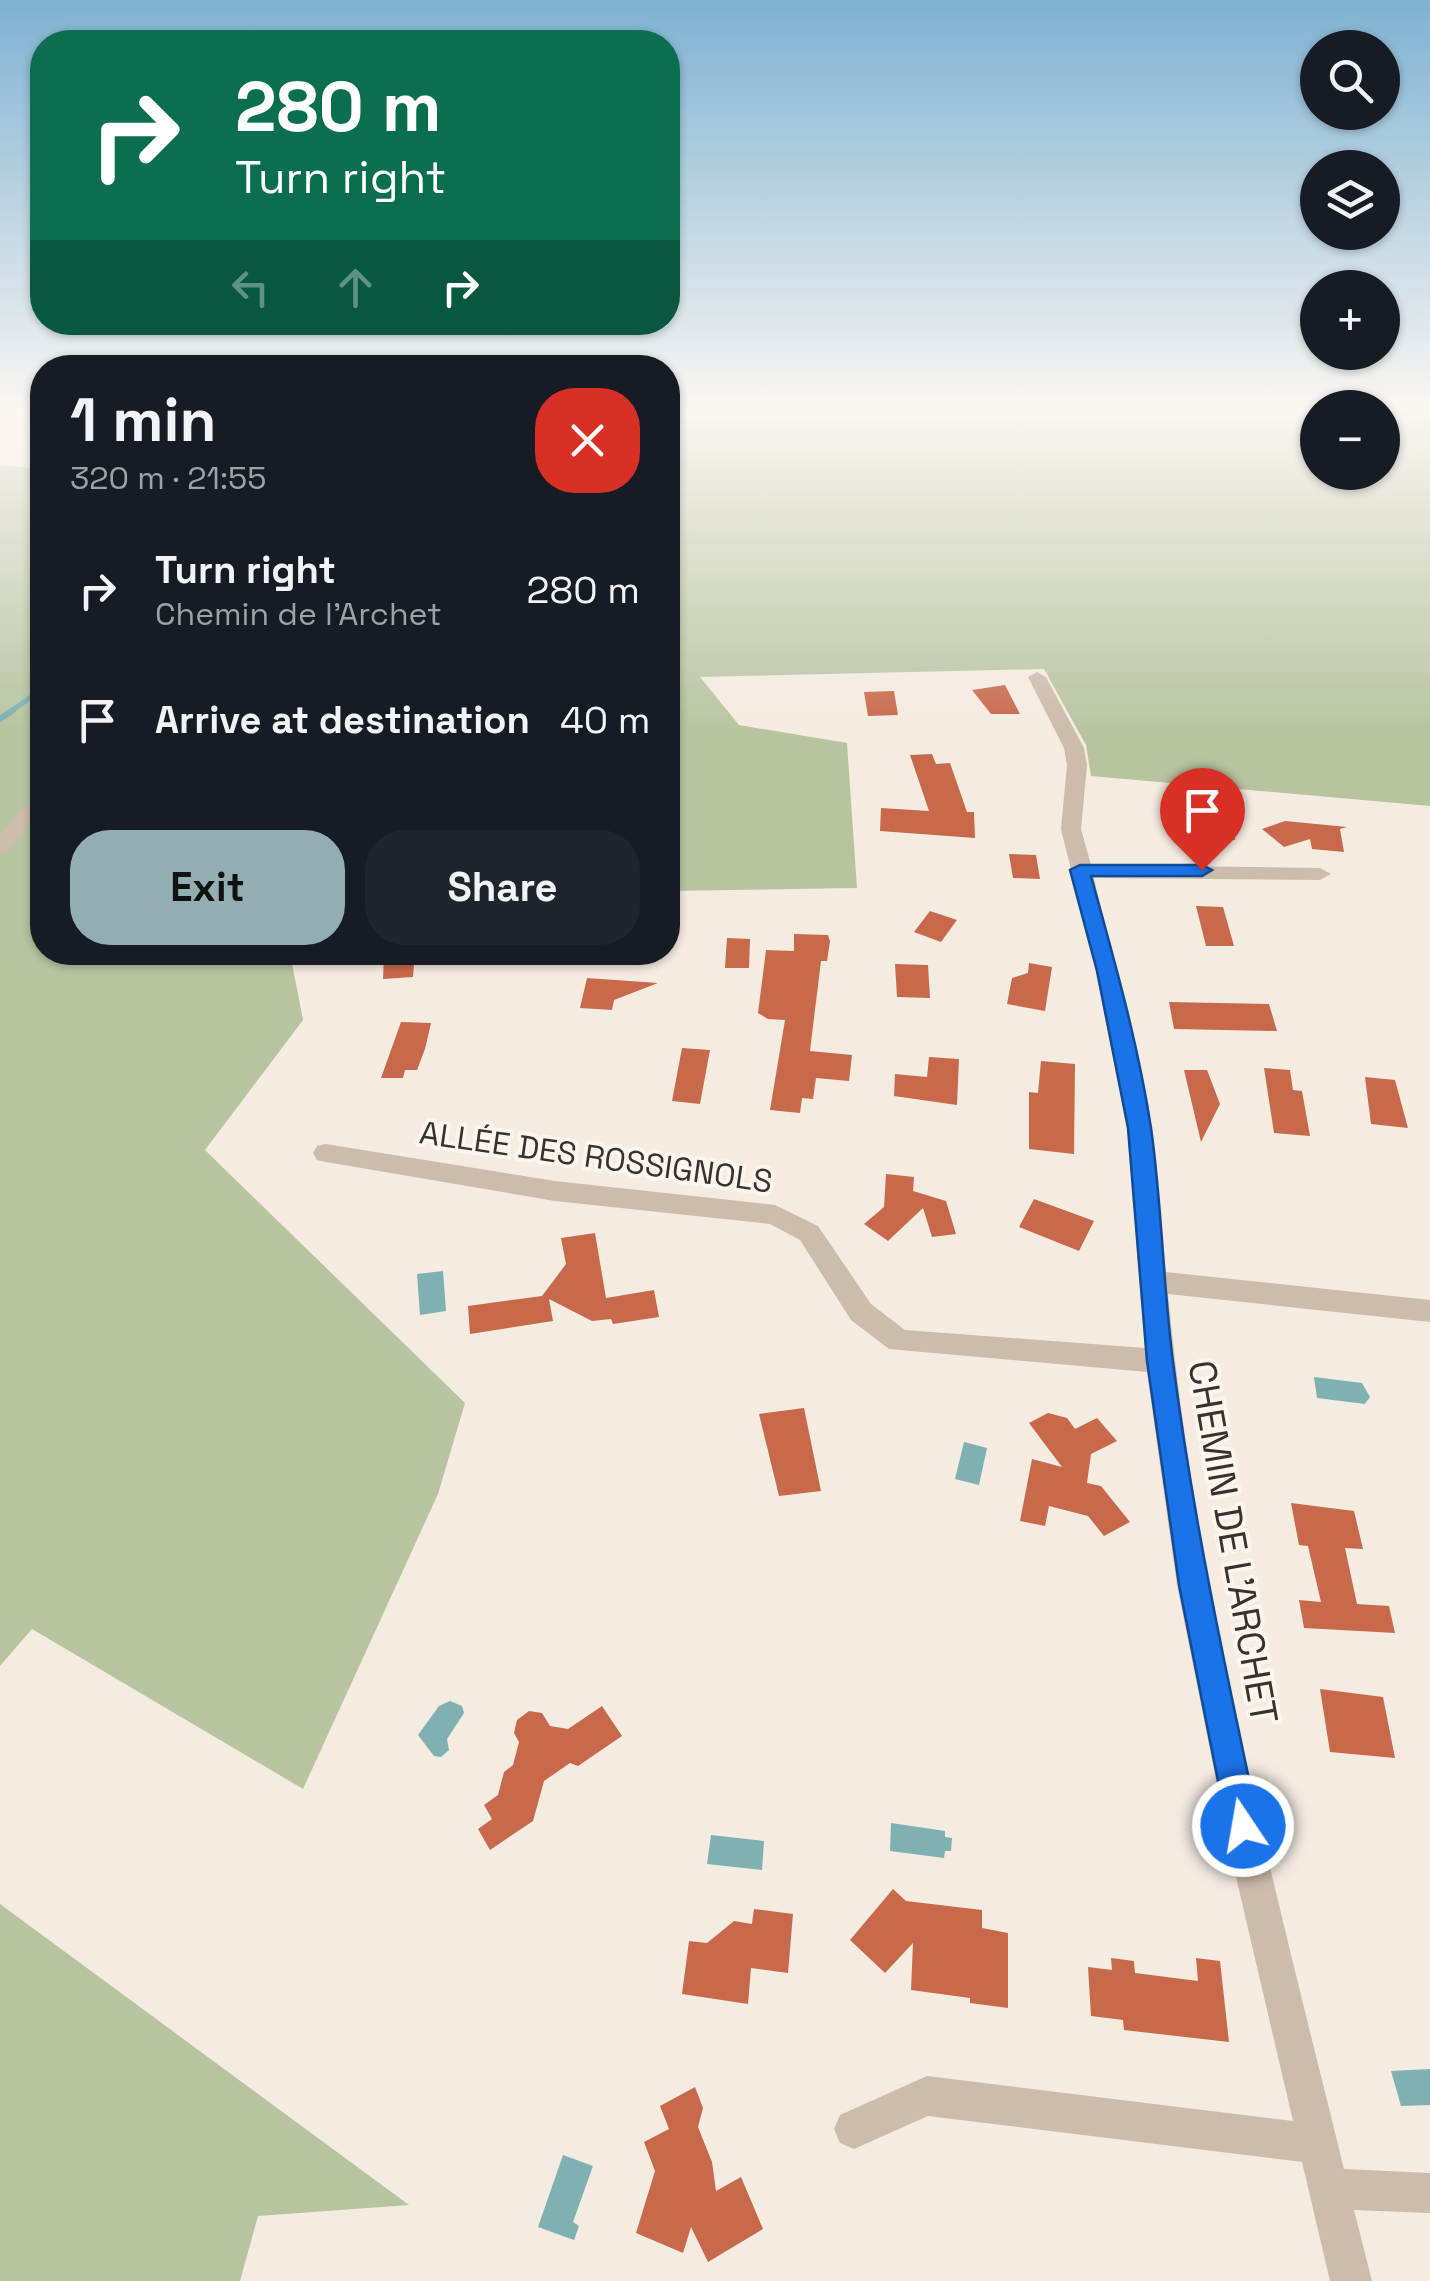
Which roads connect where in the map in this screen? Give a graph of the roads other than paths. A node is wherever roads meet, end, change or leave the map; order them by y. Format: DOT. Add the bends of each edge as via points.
graph roads {
  1 [pos="1037,677"];
  2 [pos="30,811"];
  3 [pos="0,848"];
  4 [pos="1080,870"];
  5 [pos="1320,874"];
  6 [pos="326,1153"];
  7 [pos="1156,1282"];
  8 [pos="1430,1311"];
  9 [pos="1160,1361"];
  10 [pos="854,2128"];
  11 [pos="1319,2144"];
  12 [pos="1329,2189"];
  13 [pos="1430,2193"];
  14 [pos="1351,2281"];
  1 -- 4 [label="street, CHEMIN DE L'ARCHET" via="1074,748 1071,830"];
  2 -- 3 [label="street"];
  4 -- 5 [label="street"];
  4 -- 7 [label="street, CHEMIN DE L'ARCHET" via="1139,1128"];
  6 -- 9 [label="street, ALLÉE DES ROSSIGNOLS" via="555,1191 774,1215 808,1233 861,1312 899,1341"];
  7 -- 8 [label="street"];
  7 -- 9 [label="street, CHEMIN DE L'ARCHET"];
  9 -- 11 [label="street, CHEMIN DE L'ARCHET" via="1197,1604"];
  10 -- 11 [label="street" via="927,2096"];
  11 -- 12 [label="street, CHEMIN DE L'ARCHET"];
  12 -- 13 [label="street"];
  12 -- 14 [label="street, CHEMIN DE L'ARCHET"];
}
